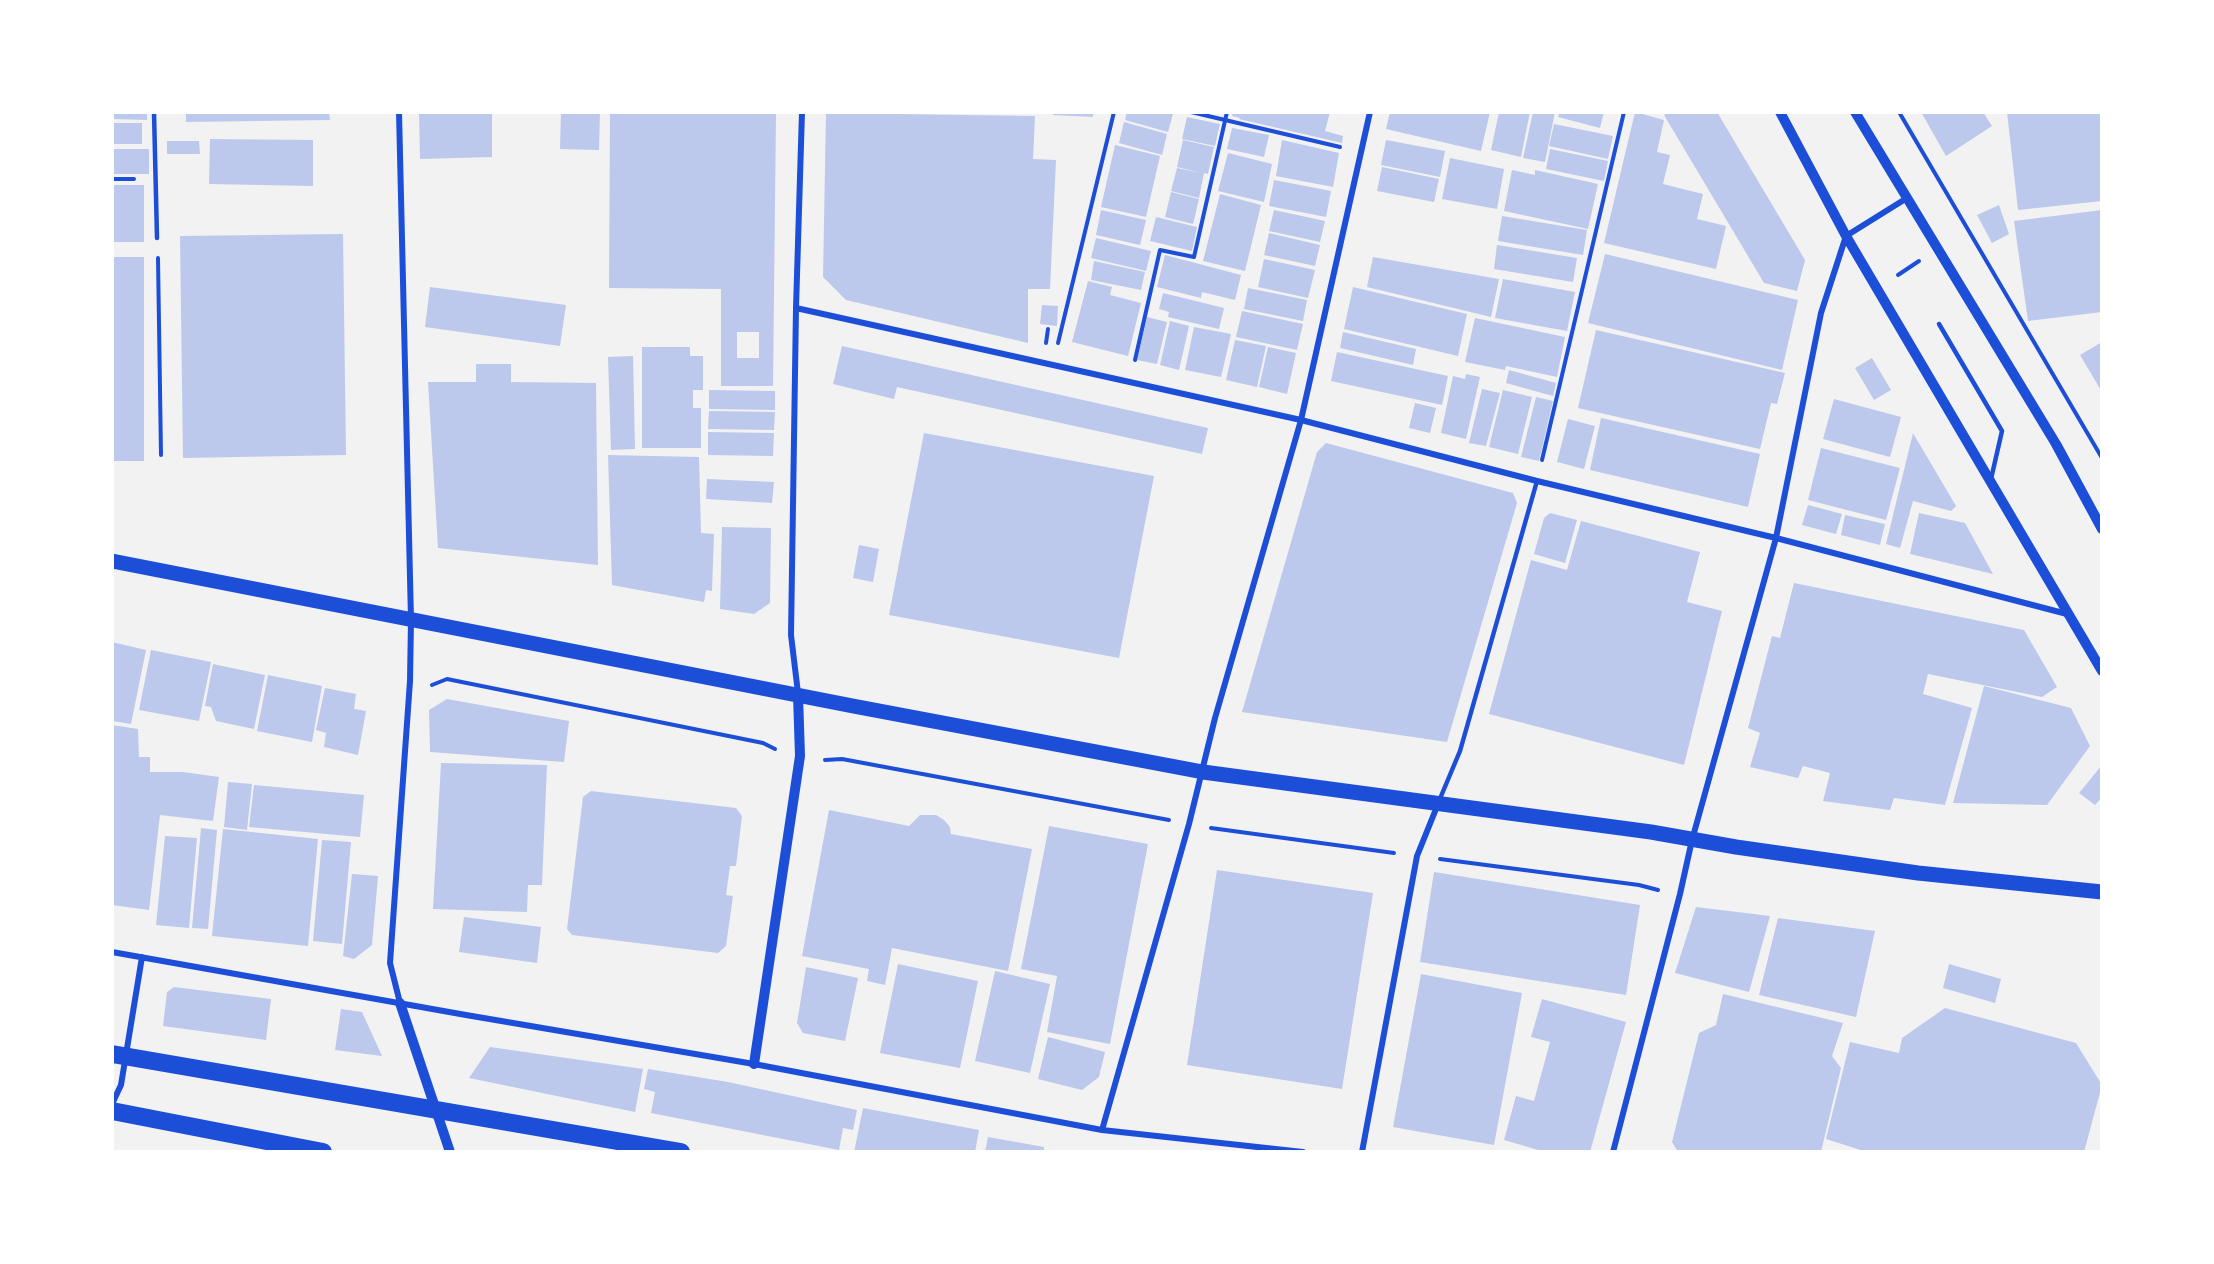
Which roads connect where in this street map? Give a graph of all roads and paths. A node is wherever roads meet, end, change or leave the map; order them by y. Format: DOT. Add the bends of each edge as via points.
graph roads {
  1 [pos="154,112"];
  2 [pos="399,112"];
  3 [pos="802,112"];
  4 [pos="1114,112"];
  5 [pos="1191,112"];
  6 [pos="1227,112"];
  7 [pos="1370,112"];
  8 [pos="1624,112"];
  9 [pos="1780,112"];
  10 [pos="1855,112"];
  11 [pos="1899,112"];
  12 [pos="1225,121"];
  13 [pos="1361,152"];
  14 [pos="112,179"];
  15 [pos="140,179"];
  16 [pos="1907,198"];
  17 [pos="1967,228"];
  18 [pos="1846,236"];
  19 [pos="157,238"];
  20 [pos="158,247"];
  21 [pos="1938,248"];
  22 [pos="1877,289"];
  23 [pos="796,308"];
  24 [pos="1939,324"];
  25 [pos="1053,364"];
  26 [pos="1130,382"];
  27 [pos="1301,420"];
  28 [pos="161,455"];
  29 [pos="2102,458"];
  30 [pos="1537,481"];
  31 [pos="1991,482"];
  32 [pos="2102,529"];
  33 [pos="1776,538"];
  34 [pos="112,561"];
  35 [pos="2069,614"];
  36 [pos="411,620"];
  37 [pos="2102,671"];
  38 [pos="432,684"];
  39 [pos="798,695"];
  40 [pos="778,751"];
  41 [pos="821,760"];
  42 [pos="1203,772"];
  43 [pos="1438,803"];
  44 [pos="1189,824"];
  45 [pos="1692,840"];
  46 [pos="1418,856"];
  47 [pos="1664,892"];
  48 [pos="2102,892"];
  49 [pos="112,952"];
  50 [pos="142,957"];
  51 [pos="400,1004"];
  52 [pos="112,1054"];
  53 [pos="754,1064"];
  54 [pos="112,1104"];
  55 [pos="112,1111"];
  56 [pos="1102,1130"];
  57 [pos="323,1152"];
  58 [pos="450,1152"];
  59 [pos="681,1152"];
  60 [pos="1303,1152"];
  61 [pos="1362,1152"];
  62 [pos="1613,1152"];
  1 -- 19 [label="lane"];
  2 -- 36 [label="street"];
  3 -- 23 [label="street"];
  4 -- 25 [label="path"];
  5 -- 12 [label="path"];
  6 -- 12 [label="path"];
  7 -- 13 [label="street"];
  8 -- 30 [label="path"];
  9 -- 18 [label="street"];
  10 -- 16 [label="street"];
  11 -- 17 [label="path"];
  12 -- 13 [label="path"];
  12 -- 26 [label="path" via="1194,257 1160,250"];
  13 -- 27 [label="street"];
  14 -- 15 [label="path"];
  16 -- 18 [label="street"];
  16 -- 21 [label="street"];
  17 -- 21 [label="path"];
  17 -- 29 [label="path"];
  18 -- 22 [label="street"];
  18 -- 33 [label="street" via="1821,313"];
  20 -- 28 [label="path"];
  21 -- 22 [label="path"];
  21 -- 32 [label="street" via="2056,444"];
  22 -- 31 [label="street"];
  23 -- 25 [label="street"];
  23 -- 39 [label="street" via="791,635"];
  24 -- 31 [label="lane" via="2002,431"];
  25 -- 26 [label="street"];
  26 -- 27 [label="street"];
  27 -- 30 [label="street"];
  27 -- 42 [label="street"];
  30 -- 33 [label="street"];
  30 -- 43 [label="lane" via="1460,751"];
  31 -- 35 [label="street"];
  33 -- 35 [label="street"];
  33 -- 45 [label="street"];
  34 -- 36 [label="main road"];
  35 -- 37 [label="street"];
  36 -- 39 [label="main road"];
  36 -- 51 [label="street" via="390,963"];
  38 -- 40 [label="path" via="447,679 763,743"];
  39 -- 42 [label="main road"];
  39 -- 53 [label="street" via="800,756"];
  41 -- 44 [label="path" via="842,759"];
  42 -- 43 [label="main road"];
  42 -- 44 [label="street"];
  43 -- 45 [label="main road"];
  43 -- 46 [label="street"];
  44 -- 46 [label="path"];
  44 -- 56 [label="street"];
  45 -- 48 [label="main road" via="1918,873"];
  45 -- 62 [label="street"];
  46 -- 47 [label="path" via="1639,885"];
  46 -- 61 [label="street"];
  49 -- 50 [label="street"];
  50 -- 51 [label="street"];
  50 -- 54 [label="street" via="121,1085"];
  51 -- 53 [label="street"];
  51 -- 58 [label="street"];
  52 -- 59 [label="highway"];
  53 -- 56 [label="street"];
  55 -- 57 [label="highway"];
  56 -- 60 [label="street"];
}
